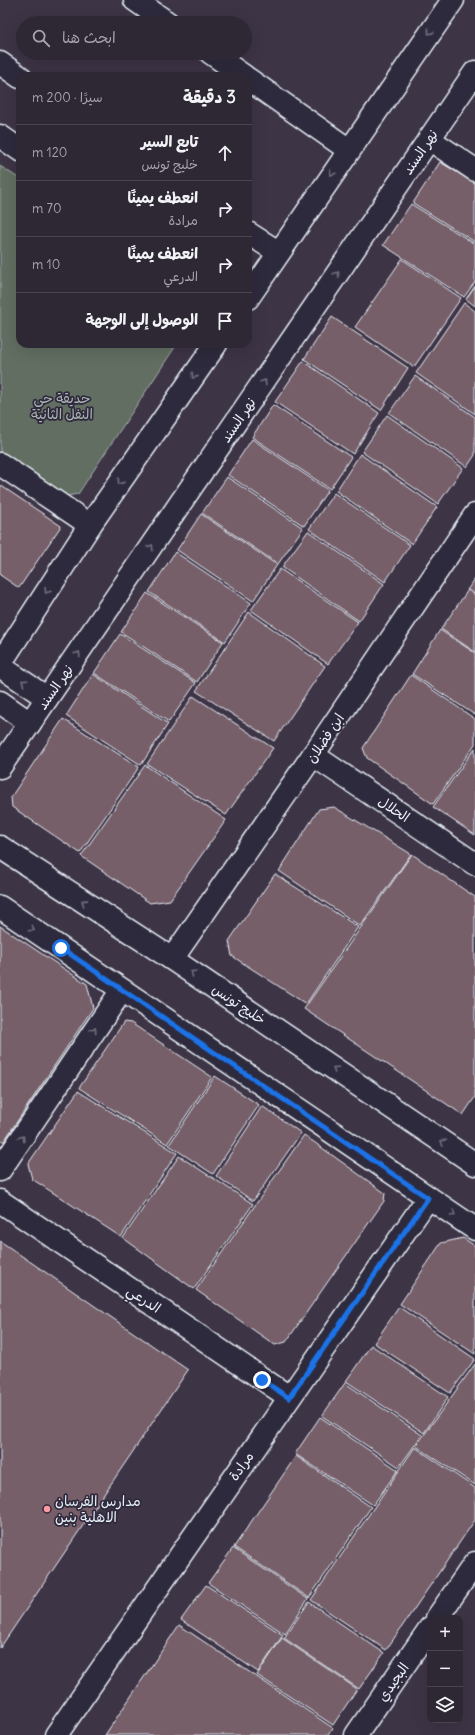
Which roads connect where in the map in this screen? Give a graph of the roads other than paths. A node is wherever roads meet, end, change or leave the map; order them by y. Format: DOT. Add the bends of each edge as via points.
graph roads {
  1 [pos="135,0"];
  2 [pos="452,0"];
  3 [pos="158,16"];
  4 [pos="221,60"];
  5 [pos="0,63"];
  6 [pos="238,72"];
  7 [pos="475,72"];
  8 [pos="16,74"];
  9 [pos="252,82"];
  10 [pos="0,136"];
  11 [pos="429,139"];
  12 [pos="16,147"];
  13 [pos="349,150"];
  14 [pos="475,170"];
  15 [pos="252,236"];
  16 [pos="278,252"];
  17 [pos="252,292"];
  18 [pos="213,348"];
  19 [pos="0,464"];
  20 [pos="475,515"];
  21 [pos="90,525"];
  22 [pos="0,665"];
  23 [pos="47,698"];
  24 [pos="0,702"];
  25 [pos="30,723"];
  26 [pos="313,754"];
  27 [pos="0,767"];
  28 [pos="0,847"];
  29 [pos="475,864"];
  30 [pos="0,907"];
  31 [pos="172,959"];
  32 [pos="122,990"];
  33 [pos="475,1164"];
  34 [pos="0,1170"];
  35 [pos="428,1198"];
  36 [pos="0,1201"];
  37 [pos="475,1229"];
  38 [pos="289,1398"];
  39 [pos="475,1563"];
  40 [pos="439,1615"];
  41 [pos="427,1632"];
  42 [pos="56,1735"];
  43 [pos="356,1735"];
  1 -- 3 [label="street"];
  2 -- 13 [label="street, one-way"];
  4 -- 6 [label="street"];
  5 -- 8 [label="street"];
  7 -- 11 [label="street, نهر السند"];
  9 -- 13 [label="street"];
  10 -- 12 [label="street"];
  11 -- 14 [label="street"];
  23 -- 11 [label="street, نهر السند, one-way"];
  13 -- 16 [label="street, one-way"];
  15 -- 16 [label="street"];
  16 -- 17 [label="street"];
  18 -- 21 [label="street, one-way"];
  19 -- 21 [label="street"];
  20 -- 26 [label="street, ابن فضلان"];
  21 -- 22 [label="street, one-way"];
  23 -- 22 [label="street, one-way"];
  23 -- 25 [label="street, نهر السند"];
  24 -- 25 [label="street"];
  25 -- 27 [label="street, نهر السند"];
  26 -- 29 [label="street, الحلال"];
  26 -- 31 [label="street, ابن فضلان"];
  31 -- 28 [label="street, خليج تونس, one-way"];
  30 -- 32 [label="street, one-way"];
  33 -- 31 [label="street, خليج تونس, one-way"];
  34 -- 32 [label="street, one-way"];
  32 -- 35 [label="street"];
  35 -- 37 [label="street, one-way"];
  35 -- 38 [label="street, مرادة"];
  36 -- 38 [label="street, الدرعي"];
  38 -- 42 [label="street, مرادة"];
  39 -- 40 [label="street"];
  41 -- 43 [label="street, البجيدي"];
}
